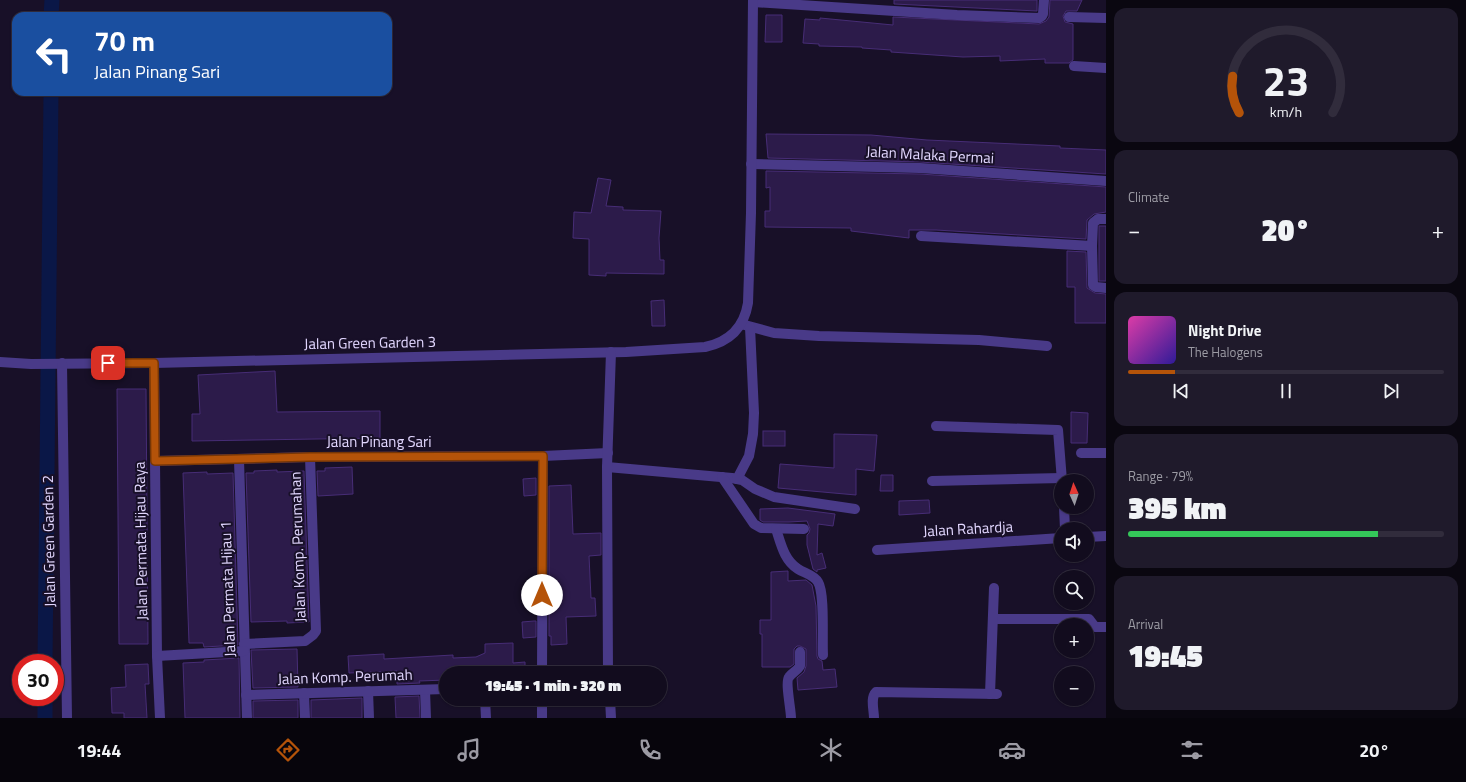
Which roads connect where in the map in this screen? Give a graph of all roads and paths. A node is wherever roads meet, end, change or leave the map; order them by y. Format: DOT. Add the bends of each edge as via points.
graph roads {
  1 [pos="1044,0"];
  2 [pos="753,1"];
  3 [pos="1069,17"];
  4 [pos="1106,18"];
  5 [pos="1074,66"];
  6 [pos="1106,68"];
  7 [pos="751,164"];
  8 [pos="1106,181"];
  9 [pos="1106,219"];
  10 [pos="921,236"];
  11 [pos="1092,246"];
  12 [pos="1106,288"];
  13 [pos="742,327"];
  14 [pos="1047,346"];
  15 [pos="611,352"];
  16 [pos="0,362"];
  17 [pos="154,363"];
  18 [pos="59,364"];
  19 [pos="936,426"];
  20 [pos="606,453"];
  21 [pos="1081,453"];
  22 [pos="1106,453"];
  23 [pos="543,456"];
  24 [pos="310,457"];
  25 [pos="239,460"];
  26 [pos="155,461"];
  27 [pos="607,467"];
  28 [pos="1062,474"];
  29 [pos="722,477"];
  30 [pos="737,479"];
  31 [pos="1054,480"];
  32 [pos="932,481"];
  33 [pos="855,509"];
  34 [pos="776,529"];
  35 [pos="804,529"];
  36 [pos="1106,536"];
  37 [pos="1094,537"];
  38 [pos="1054,538"];
  39 [pos="877,550"];
  40 [pos="994,588"];
  41 [pos="993,619"];
  42 [pos="1106,627"];
  43 [pos="244,647"];
  44 [pos="800,652"];
  45 [pos="823,655"];
  46 [pos="157,656"];
  47 [pos="542,666"];
  48 [pos="608,666"];
  49 [pos="439,689"];
  50 [pos="425,690"];
  51 [pos="368,692"];
  52 [pos="304,693"];
  53 [pos="246,695"];
  54 [pos="485,706"];
  55 [pos="542,706"];
  56 [pos="610,706"];
  57 [pos="67,718"];
  58 [pos="160,718"];
  59 [pos="247,718"];
  60 [pos="305,718"];
  61 [pos="369,718"];
  62 [pos="426,718"];
  63 [pos="486,718"];
  64 [pos="542,718"];
  65 [pos="611,718"];
  66 [pos="791,718"];
  67 [pos="874,718"];
  1 -- 2 [label="street" via="1043,14 1039,18"];
  2 -- 7 [label="street"];
  3 -- 4 [label="street"];
  5 -- 6 [label="street"];
  7 -- 8 [label="street, Jalan Malaka Permai" via="920,168"];
  7 -- 13 [label="street" via="748,303"];
  9 -- 11 [label="street" via="1098,219 1093,223"];
  10 -- 11 [label="street"];
  11 -- 12 [label="street" via="1093,285"];
  13 -- 14 [label="street" via="774,333 818,336 979,340"];
  13 -- 15 [label="street, Jalan Green Garden 3" via="720,342 705,347"];
  13 -- 30 [label="street" via="754,412 750,456"];
  15 -- 17 [label="street, Jalan Green Garden 3"];
  15 -- 20 [label="street"];
  16 -- 18 [label="street, Jalan Green Garden 3"];
  17 -- 18 [label="street, Jalan Green Garden 3"];
  17 -- 26 [label="street, Jalan Permata Hijau Raya"];
  18 -- 57 [label="street, Jalan Green Garden 2"];
  19 -- 28 [label="street" via="1058,430"];
  20 -- 23 [label="street, Jalan Pinang Sari"];
  20 -- 27 [label="street"];
  21 -- 22 [label="street"];
  23 -- 24 [label="street, Jalan Pinang Sari"];
  23 -- 47 [label="street"];
  24 -- 25 [label="street, Jalan Pinang Sari"];
  24 -- 43 [label="street, Jalan Komp. Perumahan" via="316,631 305,641"];
  25 -- 26 [label="street, Jalan Pinang Sari"];
  25 -- 43 [label="street, Jalan Permata Hijau 1"];
  26 -- 46 [label="street, Jalan Permata Hijau Raya"];
  27 -- 29 [label="street"];
  27 -- 48 [label="street"];
  29 -- 30 [label="street"];
  29 -- 34 [label="street" via="754,524 761,528"];
  30 -- 33 [label="street" via="774,497"];
  31 -- 32 [label="street"];
  34 -- 35 [label="street"];
  34 -- 45 [label="street" via="789,561 798,570 816,579 820,586"];
  36 -- 37 [label="street"];
  38 -- 39 [label="street, Jalan Rahardja"];
  40 -- 41 [label="street"];
  41 -- 42 [label="street" via="1089,619 1095,626"];
  41 -- 67 [label="street" via="993,694 876,692 873,698"];
  43 -- 46 [label="street, Jalan Komp. Perumahan"];
  43 -- 53 [label="street, Jalan Permata Hijau 1"];
  44 -- 66 [label="street" via="800,666 787,681"];
  46 -- 58 [label="street, Jalan Permata Hijau Raya"];
  49 -- 50 [label="street, Jalan Komp. Perumah"];
  50 -- 51 [label="street, Jalan Komp. Perumah"];
  50 -- 62 [label="street"];
  51 -- 52 [label="street, Jalan Komp. Perumah"];
  51 -- 61 [label="street"];
  52 -- 53 [label="street, Jalan Komp. Perumah"];
  52 -- 60 [label="street"];
  53 -- 59 [label="street, Jalan Permata Hijau 1"];
  54 -- 63 [label="street"];
  55 -- 64 [label="street"];
  56 -- 65 [label="street"];
}
